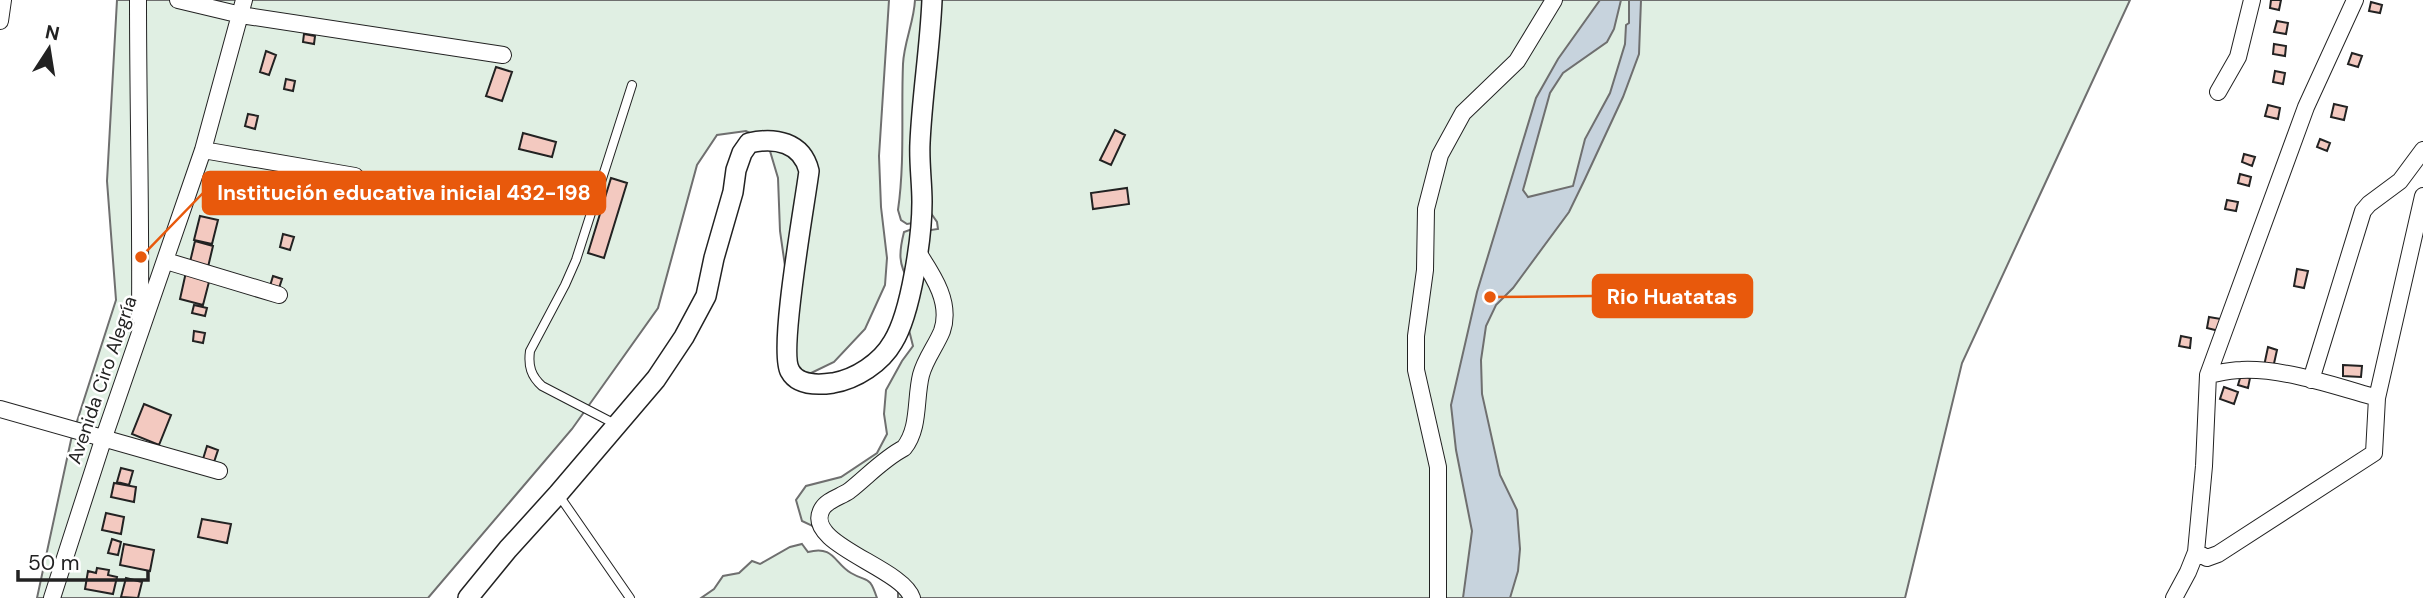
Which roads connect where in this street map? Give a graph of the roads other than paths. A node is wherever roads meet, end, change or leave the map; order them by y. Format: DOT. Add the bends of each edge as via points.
graph roads {
  1 [pos="3,0"];
  2 [pos="138,0"];
  3 [pos="178,0"];
  4 [pos="932,0"];
  5 [pos="1553,0"];
  6 [pos="2252,0"];
  7 [pos="2355,0"];
  8 [pos="242,7"];
  9 [pos="0,20"];
  10 [pos="503,55"];
  11 [pos="632,85"];
  12 [pos="2218,92"];
  13 [pos="203,150"];
  14 [pos="2423,150"];
  15 [pos="355,176"];
  16 [pos="2423,196"];
  17 [pos="917,251"];
  18 [pos="166,261"];
  19 [pos="279,295"];
  20 [pos="140,330"];
  21 [pos="2208,375"];
  22 [pos="2311,380"];
  23 [pos="2377,398"];
  24 [pos="0,409"];
  25 [pos="617,425"];
  26 [pos="103,440"];
  27 [pos="219,471"];
  28 [pos="558,494"];
  29 [pos="2196,552"];
  30 [pos="52,598"];
  31 [pos="468,598"];
  32 [pos="630,598"];
  33 [pos="912,598"];
  34 [pos="1438,598"];
  35 [pos="2174,598"];
  1 -- 9 [label="street"];
  2 -- 20 [label="street"];
  3 -- 8 [label="street"];
  4 -- 17 [label="street"];
  5 -- 34 [label="street" via="1517,61 1463,113 1440,155 1426,209 1416,370 1438,467"];
  6 -- 12 [label="street" via="2238,57"];
  7 -- 21 [label="street" via="2306,107"];
  8 -- 10 [label="street"];
  8 -- 13 [label="street, Avenida Ciro Alegría"];
  11 -- 25 [label="lane" via="576,260 528,362 542,386"];
  13 -- 15 [label="street"];
  13 -- 18 [label="street, Avenida Ciro Alegría"];
  14 -- 22 [label="street" via="2400,181 2363,211"];
  16 -- 23 [label="street"];
  17 -- 25 [label="street" via="906,307 894,342 880,359 839,382 823,385 796,379 788,370 786,334 809,171 800,150 766,139 749,143 736,170 705,296 656,379"];
  17 -- 33 [label="street" via="939,285 943,313 942,329 921,373 912,439 826,505 819,521 827,536 903,583"];
  18 -- 19 [label="street"];
  18 -- 20 [label="street, Avenida Ciro Alegría"];
  20 -- 26 [label="street, Avenida Ciro Alegría"];
  21 -- 22 [label="street" via="2260,370"];
  21 -- 29 [label="street"];
  22 -- 23 [label="street"];
  23 -- 29 [label="street" via="2374,453 2218,554 2207,558"];
  24 -- 26 [label="street"];
  25 -- 28 [label="street"];
  26 -- 27 [label="street"];
  26 -- 30 [label="street, Avenida Ciro Alegría"];
  28 -- 31 [label="street"];
  28 -- 32 [label="lane"];
  29 -- 35 [label="street"];
}
